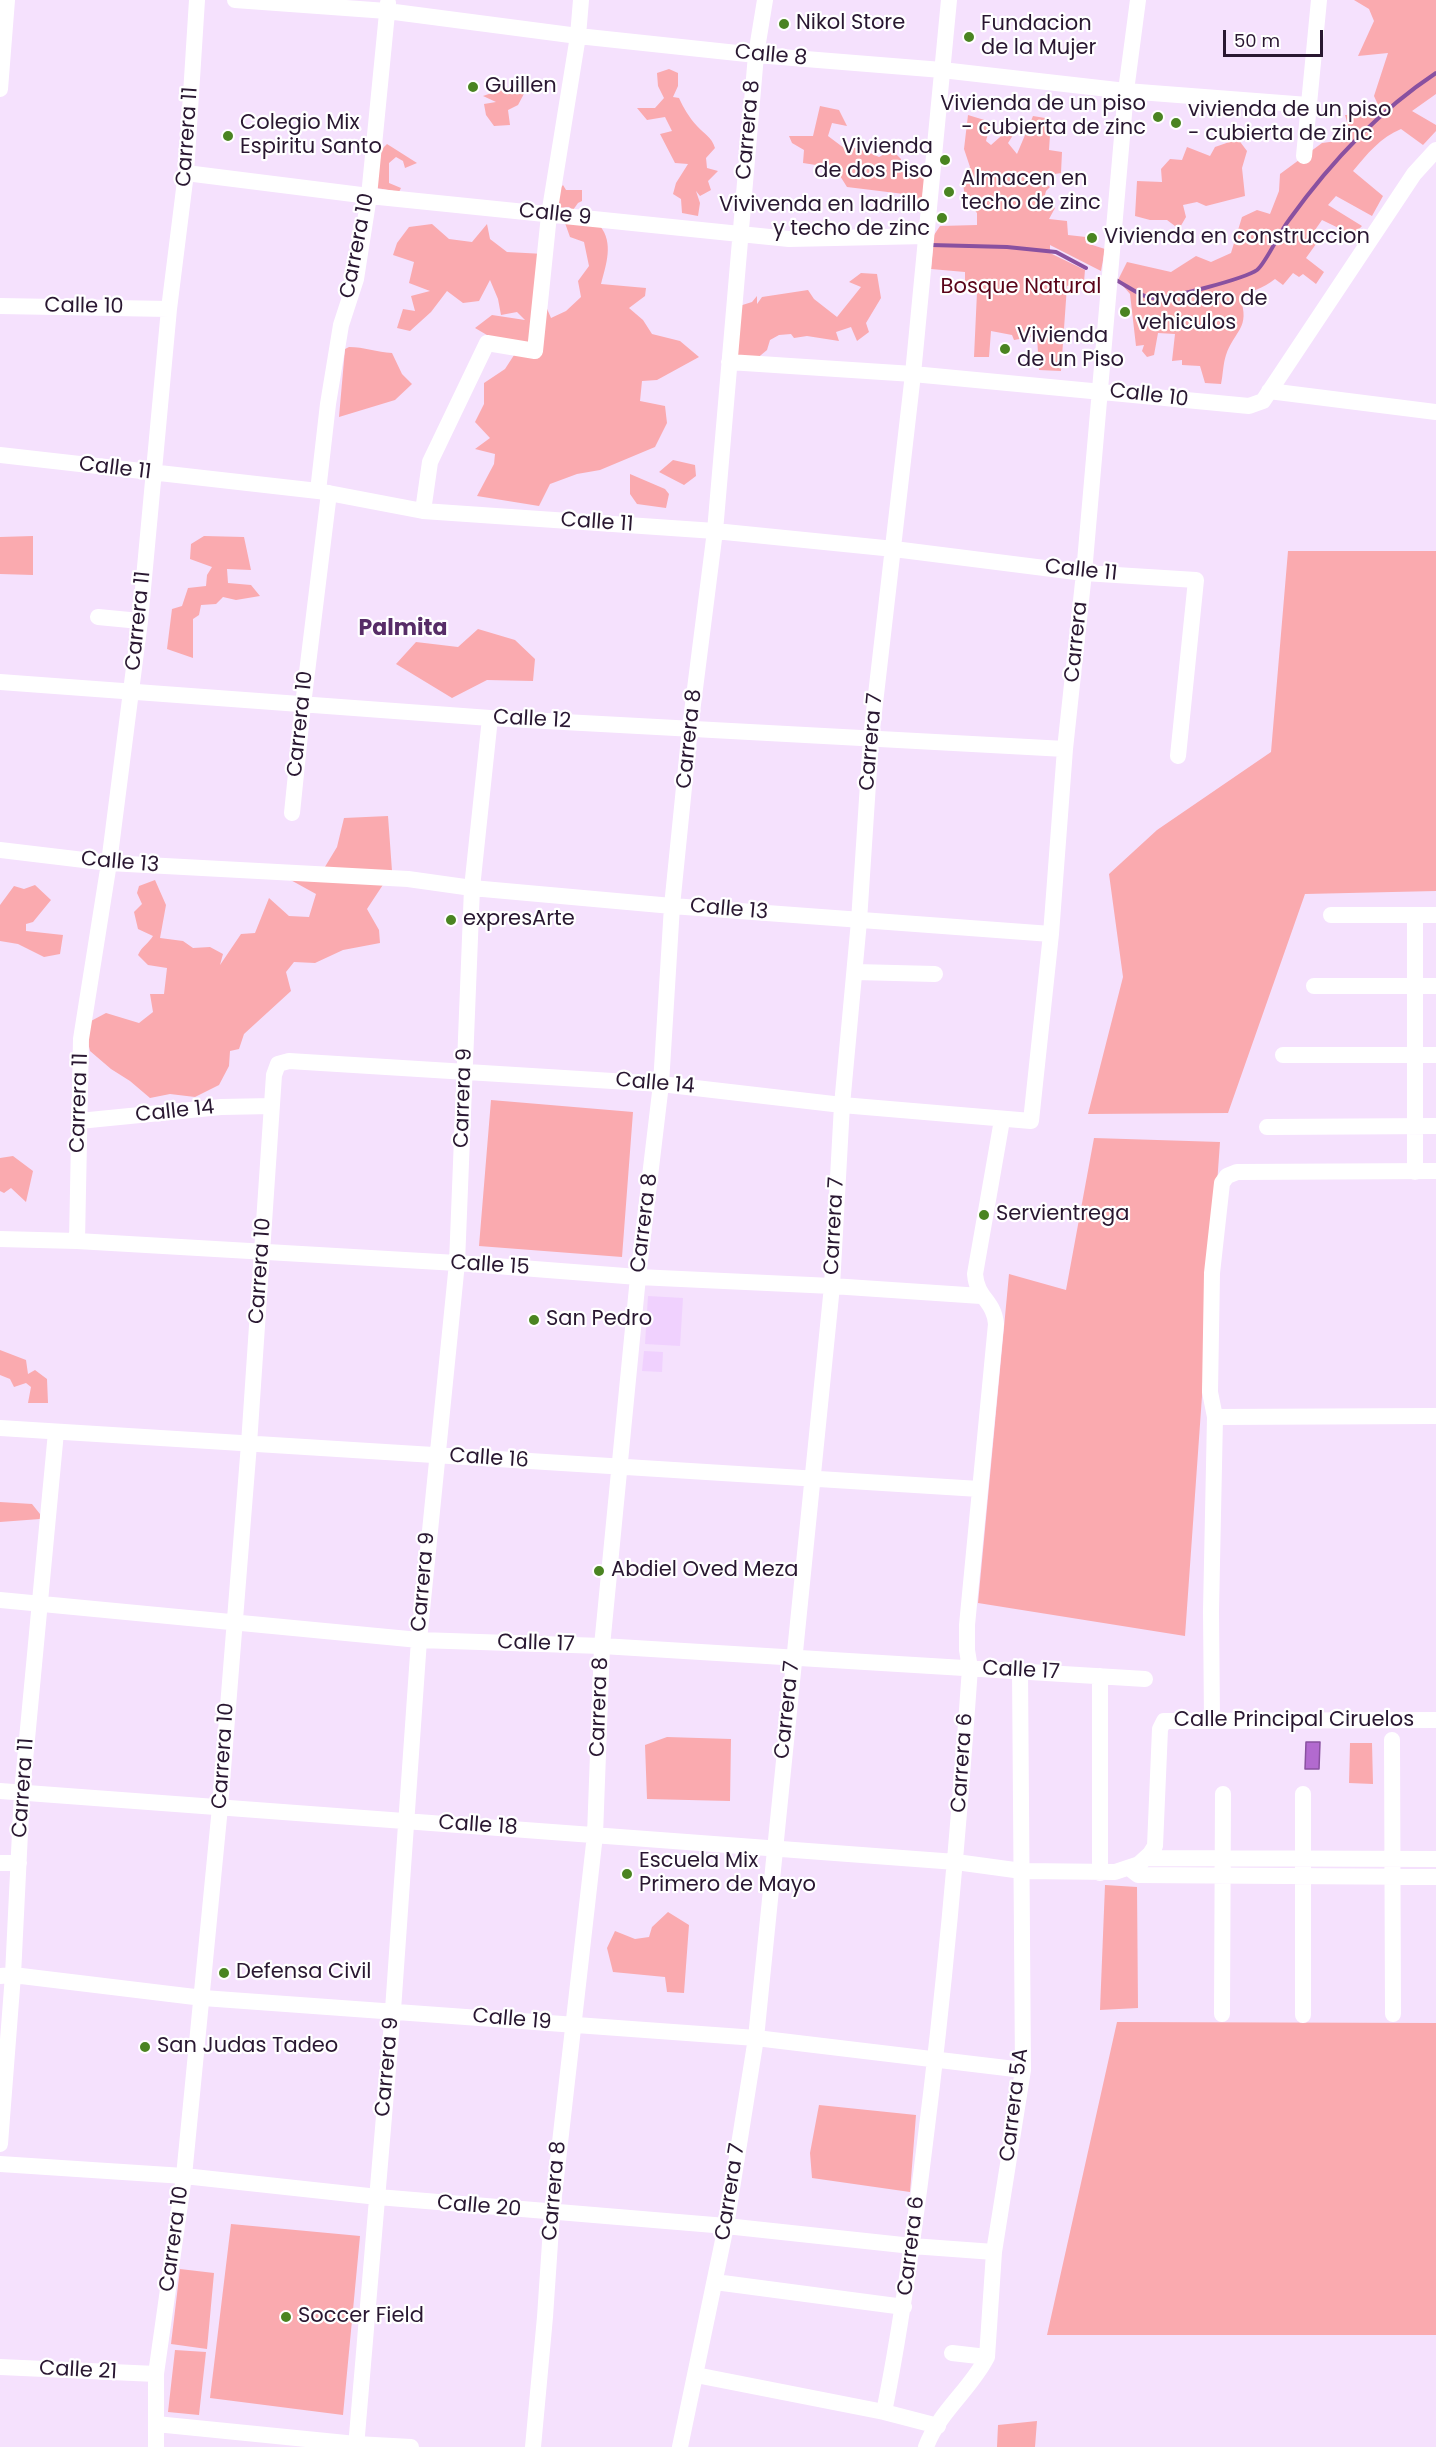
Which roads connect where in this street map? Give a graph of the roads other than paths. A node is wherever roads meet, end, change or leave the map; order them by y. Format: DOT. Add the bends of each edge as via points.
graph roads {
  1 [pos="7,0"];
  2 [pos="197,0"];
  3 [pos="235,0"];
  4 [pos="581,0"];
  5 [pos="765,0"];
  6 [pos="950,0"];
  7 [pos="1138,0"];
  8 [pos="1319,0"];
  9 [pos="388,6"];
  10 [pos="578,36"];
  11 [pos="756,55"];
  12 [pos="942,70"];
  13 [pos="0,89"];
  14 [pos="1126,91"];
  15 [pos="1308,105"];
  16 [pos="1436,150"];
  17 [pos="1304,156"];
  18 [pos="186,173"];
  19 [pos="369,196"];
  20 [pos="549,215"];
  21 [pos="740,234"];
  22 [pos="926,237"];
  23 [pos="0,306"];
  24 [pos="169,309"];
  25 [pos="729,362"];
  26 [pos="914,374"];
  27 [pos="1099,390"];
  28 [pos="1269,391"];
  29 [pos="1436,412"];
  30 [pos="0,455"];
  31 [pos="154,474"];
  32 [pos="324,492"];
  33 [pos="423,511"];
  34 [pos="715,531"];
  35 [pos="894,549"];
  36 [pos="1084,573"];
  37 [pos="98,617"];
  38 [pos="140,621"];
  39 [pos="0,682"];
  40 [pos="131,693"];
  41 [pos="303,705"];
  42 [pos="490,718"];
  43 [pos="690,728"];
  44 [pos="871,738"];
  45 [pos="1065,749"];
  46 [pos="1178,756"];
  47 [pos="292,813"];
  48 [pos="0,850"];
  49 [pos="109,863"];
  50 [pos="472,888"];
  51 [pos="672,906"];
  52 [pos="1331,915"];
  53 [pos="1415,915"];
  54 [pos="1436,915"];
  55 [pos="859,921"];
  56 [pos="1051,934"];
  57 [pos="855,972"];
  58 [pos="936,974"];
  59 [pos="1314,986"];
  60 [pos="1415,986"];
  61 [pos="1436,986"];
  62 [pos="1284,1055"];
  63 [pos="1414,1055"];
  64 [pos="1436,1055"];
  65 [pos="278,1064"];
  66 [pos="465,1070"];
  67 [pos="661,1084"];
  68 [pos="272,1106"];
  69 [pos="842,1106"];
  70 [pos="1002,1120"];
  71 [pos="79,1121"];
  72 [pos="1031,1121"];
  73 [pos="1415,1126"];
  74 [pos="1436,1126"];
  75 [pos="1267,1127"];
  76 [pos="1436,1171"];
  77 [pos="1415,1172"];
  78 [pos="0,1239"];
  79 [pos="77,1240"];
  80 [pos="262,1251"];
  81 [pos="457,1263"];
  82 [pos="638,1277"];
  83 [pos="832,1286"];
  84 [pos="981,1296"];
  85 [pos="1436,1416"];
  86 [pos="1215,1417"];
  87 [pos="0,1428"];
  88 [pos="56,1432"];
  89 [pos="249,1444"];
  90 [pos="437,1455"];
  91 [pos="620,1467"];
  92 [pos="812,1479"];
  93 [pos="979,1489"];
  94 [pos="0,1600"];
  95 [pos="41,1603"];
  96 [pos="234,1624"];
  97 [pos="419,1640"];
  98 [pos="602,1646"];
  99 [pos="794,1658"];
  100 [pos="970,1668"];
  101 [pos="1020,1670"];
  102 [pos="1100,1676"];
  103 [pos="1145,1679"];
  104 [pos="1436,1720"];
  105 [pos="1212,1721"];
  106 [pos="1392,1740"];
  107 [pos="0,1791"];
  108 [pos="22,1792"];
  109 [pos="1222,1794"];
  110 [pos="1303,1794"];
  111 [pos="220,1807"];
  112 [pos="405,1821"];
  113 [pos="595,1835"];
  114 [pos="774,1848"];
  115 [pos="1222,1857"];
  116 [pos="1394,1859"];
  117 [pos="1436,1859"];
  118 [pos="956,1862"];
  119 [pos="0,1863"];
  120 [pos="19,1863"];
  121 [pos="1157,1863"];
  122 [pos="1303,1867"];
  123 [pos="1129,1868"];
  124 [pos="1022,1871"];
  125 [pos="1100,1873"];
  126 [pos="1222,1875"];
  127 [pos="1394,1876"];
  128 [pos="1436,1878"];
  129 [pos="7,1976"];
  130 [pos="202,1998"];
  131 [pos="393,2010"];
  132 [pos="1222,2014"];
  133 [pos="1393,2014"];
  134 [pos="1303,2015"];
  135 [pos="572,2025"];
  136 [pos="756,2038"];
  137 [pos="936,2059"];
  138 [pos="1023,2070"];
  139 [pos="0,2144"];
  140 [pos="0,2164"];
  141 [pos="184,2176"];
  142 [pos="378,2197"];
  143 [pos="552,2213"];
  144 [pos="726,2226"];
  145 [pos="912,2246"];
  146 [pos="994,2252"];
  147 [pos="715,2282"];
  148 [pos="904,2307"];
  149 [pos="952,2353"];
  150 [pos="987,2356"];
  151 [pos="0,2367"];
  152 [pos="156,2374"];
  153 [pos="696,2375"];
  154 [pos="884,2412"];
  155 [pos="156,2424"];
  156 [pos="938,2426"];
  157 [pos="356,2446"];
  158 [pos="156,2447"];
  159 [pos="411,2447"];
  160 [pos="533,2447"];
  161 [pos="680,2447"];
  162 [pos="926,2447"];
  1 -- 13 [label="street"];
  2 -- 18 [label="street, Carrera 11"];
  3 -- 9 [label="street, Calle 8"];
  4 -- 10 [label="street"];
  5 -- 11 [label="street, Carrera 8"];
  6 -- 12 [label="street, Carrera 7"];
  7 -- 14 [label="street"];
  8 -- 15 [label="street"];
  9 -- 10 [label="street, Calle 8"];
  9 -- 19 [label="street, Carrera 10"];
  10 -- 11 [label="street, Calle 8"];
  10 -- 20 [label="street"];
  11 -- 12 [label="street, Calle 8"];
  11 -- 21 [label="street, Carrera 8"];
  12 -- 14 [label="street, Calle 8"];
  12 -- 22 [label="street, Carrera 7"];
  14 -- 15 [label="street, Calle 8"];
  14 -- 27 [label="street, Carrera"];
  15 -- 17 [label="street"];
  16 -- 28 [label="street, Calle 10" via="1414,174"];
  18 -- 19 [label="street, Calle 9"];
  18 -- 24 [label="street, Carrera 11"];
  19 -- 20 [label="street, Calle 9"];
  19 -- 32 [label="street, Carrera 10" via="356,279 341,325 328,404"];
  20 -- 21 [label="street, Calle 9"];
  20 -- 33 [label="street" via="535,351 487,343 430,462"];
  21 -- 22 [label="street, Calle 9" via="789,239"];
  21 -- 25 [label="street, Carrera 8"];
  22 -- 26 [label="street, Carrera 7"];
  23 -- 24 [label="street, Calle 10"];
  24 -- 31 [label="street, Carrera 11"];
  25 -- 26 [label="street, Calle 10"];
  25 -- 34 [label="street, Carrera 8"];
  26 -- 27 [label="street, Calle 10"];
  26 -- 35 [label="street, Carrera 7"];
  27 -- 28 [label="street, Calle 10" via="1235,406 1263,401"];
  27 -- 36 [label="street, Carrera"];
  28 -- 29 [label="street"];
  30 -- 31 [label="street, Calle 11"];
  31 -- 32 [label="street, Calle 11"];
  31 -- 38 [label="street, Carrera 11"];
  32 -- 33 [label="street, Calle 11"];
  32 -- 41 [label="street, Carrera 10"];
  33 -- 34 [label="street, Calle 11"];
  34 -- 35 [label="street, Calle 11"];
  34 -- 43 [label="street, Carrera 8"];
  35 -- 36 [label="street, Calle 11"];
  35 -- 44 [label="street, Carrera 7"];
  36 -- 45 [label="street, Carrera"];
  36 -- 46 [label="street, Calle 11" via="1196,580"];
  37 -- 38 [label="street"];
  38 -- 40 [label="street, Carrera 11"];
  39 -- 40 [label="street, Calle 12"];
  40 -- 41 [label="street, Calle 12"];
  40 -- 49 [label="street, Carrera 11"];
  41 -- 42 [label="street, Calle 12"];
  41 -- 47 [label="street, Carrera 10"];
  42 -- 43 [label="street, Calle 12"];
  42 -- 50 [label="street, Carrera 9"];
  43 -- 44 [label="street, Calle 12"];
  43 -- 51 [label="street, Carrera 8"];
  44 -- 45 [label="street, Calle 12"];
  44 -- 55 [label="street, Carrera 7"];
  45 -- 56 [label="street, Carrera"];
  48 -- 49 [label="street, Calle 13"];
  49 -- 50 [label="street, Calle 13" via="408,879"];
  49 -- 71 [label="street, Carrera 11" via="81,1039"];
  50 -- 51 [label="street, Calle 13"];
  50 -- 66 [label="street, Carrera 9"];
  51 -- 55 [label="street, Calle 13"];
  51 -- 67 [label="street, Carrera 8"];
  52 -- 53 [label="street"];
  53 -- 54 [label="street"];
  53 -- 60 [label="street"];
  55 -- 56 [label="street, Calle 13"];
  55 -- 57 [label="street, Carrera 7"];
  56 -- 72 [label="street, Carrera"];
  57 -- 58 [label="street"];
  57 -- 69 [label="street, Carrera 7"];
  59 -- 60 [label="street"];
  60 -- 61 [label="street"];
  60 -- 63 [label="street"];
  62 -- 63 [label="street"];
  63 -- 64 [label="street"];
  63 -- 73 [label="street"];
  65 -- 66 [label="street, Calle 14" via="289,1061"];
  65 -- 68 [label="street, Carrera 10"];
  66 -- 67 [label="street, Calle 14"];
  66 -- 81 [label="street, Carrera 9"];
  67 -- 69 [label="street, Calle 14"];
  67 -- 82 [label="street, Carrera 8"];
  68 -- 71 [label="street, Calle 14"];
  68 -- 80 [label="street, Carrera 10"];
  69 -- 70 [label="street, Calle 14"];
  69 -- 83 [label="street, Carrera 7"];
  70 -- 72 [label="street, Calle 14"];
  70 -- 84 [label="street, Carrera 6" via="975,1274"];
  71 -- 79 [label="street, Carrera 11"];
  73 -- 74 [label="street"];
  73 -- 75 [label="street"];
  73 -- 77 [label="street"];
  76 -- 77 [label="street"];
  77 -- 86 [label="street" via="1237,1172 1227,1176 1222,1183 1212,1273 1210,1392"];
  78 -- 79 [label="street, Calle 15"];
  79 -- 80 [label="street, Calle 15"];
  80 -- 81 [label="street, Calle 15"];
  80 -- 89 [label="street, Carrera 10"];
  81 -- 82 [label="street, Calle 15"];
  81 -- 90 [label="street, Carrera 9"];
  82 -- 83 [label="street, Calle 15"];
  82 -- 91 [label="street, Carrera 8"];
  83 -- 84 [label="street, Calle 15"];
  83 -- 92 [label="street, Carrera 7"];
  84 -- 93 [label="street, Carrera 6" via="992,1305 996,1324"];
  85 -- 86 [label="street"];
  86 -- 105 [label="street"];
  87 -- 88 [label="street, Calle 16"];
  88 -- 89 [label="street, Calle 16"];
  88 -- 95 [label="street, Carrera 11"];
  89 -- 90 [label="street, Calle 16"];
  89 -- 96 [label="street, Carrera 10"];
  90 -- 91 [label="street, Calle 16"];
  90 -- 97 [label="street, Carrera 9"];
  91 -- 92 [label="street, Calle 16"];
  91 -- 98 [label="street, Carrera 8"];
  92 -- 93 [label="street, Calle 16"];
  92 -- 99 [label="street, Carrera 7"];
  93 -- 100 [label="street, Carrera 6" via="967,1625"];
  94 -- 95 [label="street, Calle 17"];
  95 -- 96 [label="street, Calle 17"];
  95 -- 108 [label="street, Carrera 11"];
  96 -- 97 [label="street, Calle 17"];
  96 -- 111 [label="street, Carrera 10"];
  97 -- 98 [label="street, Calle 17"];
  97 -- 112 [label="street, Carrera 9"];
  98 -- 99 [label="street, Calle 17"];
  98 -- 113 [label="street, Carrera 8"];
  99 -- 100 [label="street, Calle 17"];
  99 -- 114 [label="street, Carrera 7"];
  100 -- 101 [label="street, Calle 17"];
  100 -- 118 [label="street, Carrera 6"];
  101 -- 102 [label="street, Calle 17"];
  101 -- 124 [label="street, Carrera 5A"];
  102 -- 103 [label="street, Calle 17"];
  102 -- 125 [label="street"];
  104 -- 105 [label="street, Calle Principal Ciruelos"];
  105 -- 121 [label="street, Calle Principal Ciruelos" via="1164,1721 1160,1729"];
  106 -- 116 [label="street"];
  107 -- 108 [label="street, Calle 18"];
  108 -- 111 [label="street, Calle 18"];
  108 -- 120 [label="street, Carrera 11"];
  109 -- 115 [label="street"];
  110 -- 122 [label="street"];
  111 -- 112 [label="street, Calle 18"];
  111 -- 130 [label="street, Carrera 10"];
  112 -- 113 [label="street, Calle 18"];
  112 -- 131 [label="street, Carrera 9"];
  113 -- 114 [label="street, Calle 18"];
  113 -- 135 [label="street, Carrera 8"];
  114 -- 118 [label="street, Calle 18"];
  114 -- 136 [label="street, Carrera 7"];
  115 -- 121 [label="street"];
  115 -- 122 [label="street"];
  115 -- 126 [label="street"];
  116 -- 117 [label="street"];
  116 -- 122 [label="street"];
  116 -- 127 [label="street"];
  118 -- 124 [label="street"];
  118 -- 137 [label="street, Carrera 6"];
  119 -- 120 [label="street"];
  120 -- 129 [label="street, Carrera 11"];
  121 -- 123 [label="street"];
  121 -- 123 [label="street" via="1138,1875"];
  121 -- 126 [label="street"];
  122 -- 126 [label="street"];
  122 -- 127 [label="street"];
  122 -- 134 [label="street"];
  123 -- 125 [label="street"];
  124 -- 125 [label="street"];
  124 -- 138 [label="street, Carrera 5A"];
  126 -- 132 [label="street"];
  127 -- 128 [label="street"];
  127 -- 133 [label="street"];
  129 -- 130 [label="street, Calle 19"];
  129 -- 139 [label="street, Carrera 11"];
  130 -- 131 [label="street, Calle 19"];
  130 -- 141 [label="street, Carrera 10"];
  131 -- 135 [label="street, Calle 19"];
  131 -- 142 [label="street, Carrera 9"];
  135 -- 136 [label="street, Calle 19"];
  135 -- 143 [label="street, Carrera 8"];
  136 -- 137 [label="street, Calle 19"];
  136 -- 144 [label="street, Carrera 7"];
  137 -- 138 [label="street, Calle 19"];
  137 -- 145 [label="street, Carrera 6"];
  138 -- 146 [label="street, Carrera 5A"];
  140 -- 141 [label="street, Calle 20"];
  141 -- 142 [label="street, Calle 20"];
  141 -- 152 [label="street, Carrera 10"];
  142 -- 143 [label="street, Calle 20"];
  142 -- 157 [label="street, Carrera 9"];
  143 -- 144 [label="street, Calle 20"];
  143 -- 160 [label="street, Carrera 8"];
  144 -- 145 [label="street, Calle 20"];
  144 -- 147 [label="street, Carrera 7"];
  145 -- 146 [label="street, Calle 20"];
  145 -- 148 [label="street, Carrera 6"];
  146 -- 150 [label="street, Carrera 5A"];
  147 -- 148 [label="street"];
  147 -- 153 [label="street, Carrera 7"];
  148 -- 154 [label="street, Carrera 6"];
  149 -- 150 [label="street"];
  150 -- 156 [label="street, Carrera 5A"];
  151 -- 152 [label="street, Calle 21"];
  152 -- 155 [label="street, Carrera 10"];
  153 -- 154 [label="street"];
  153 -- 161 [label="street, Carrera 7"];
  154 -- 156 [label="street"];
  155 -- 157 [label="street"];
  155 -- 158 [label="street, Carrera 10"];
  156 -- 162 [label="street, Carrera 5A"];
  157 -- 159 [label="street"];
}
